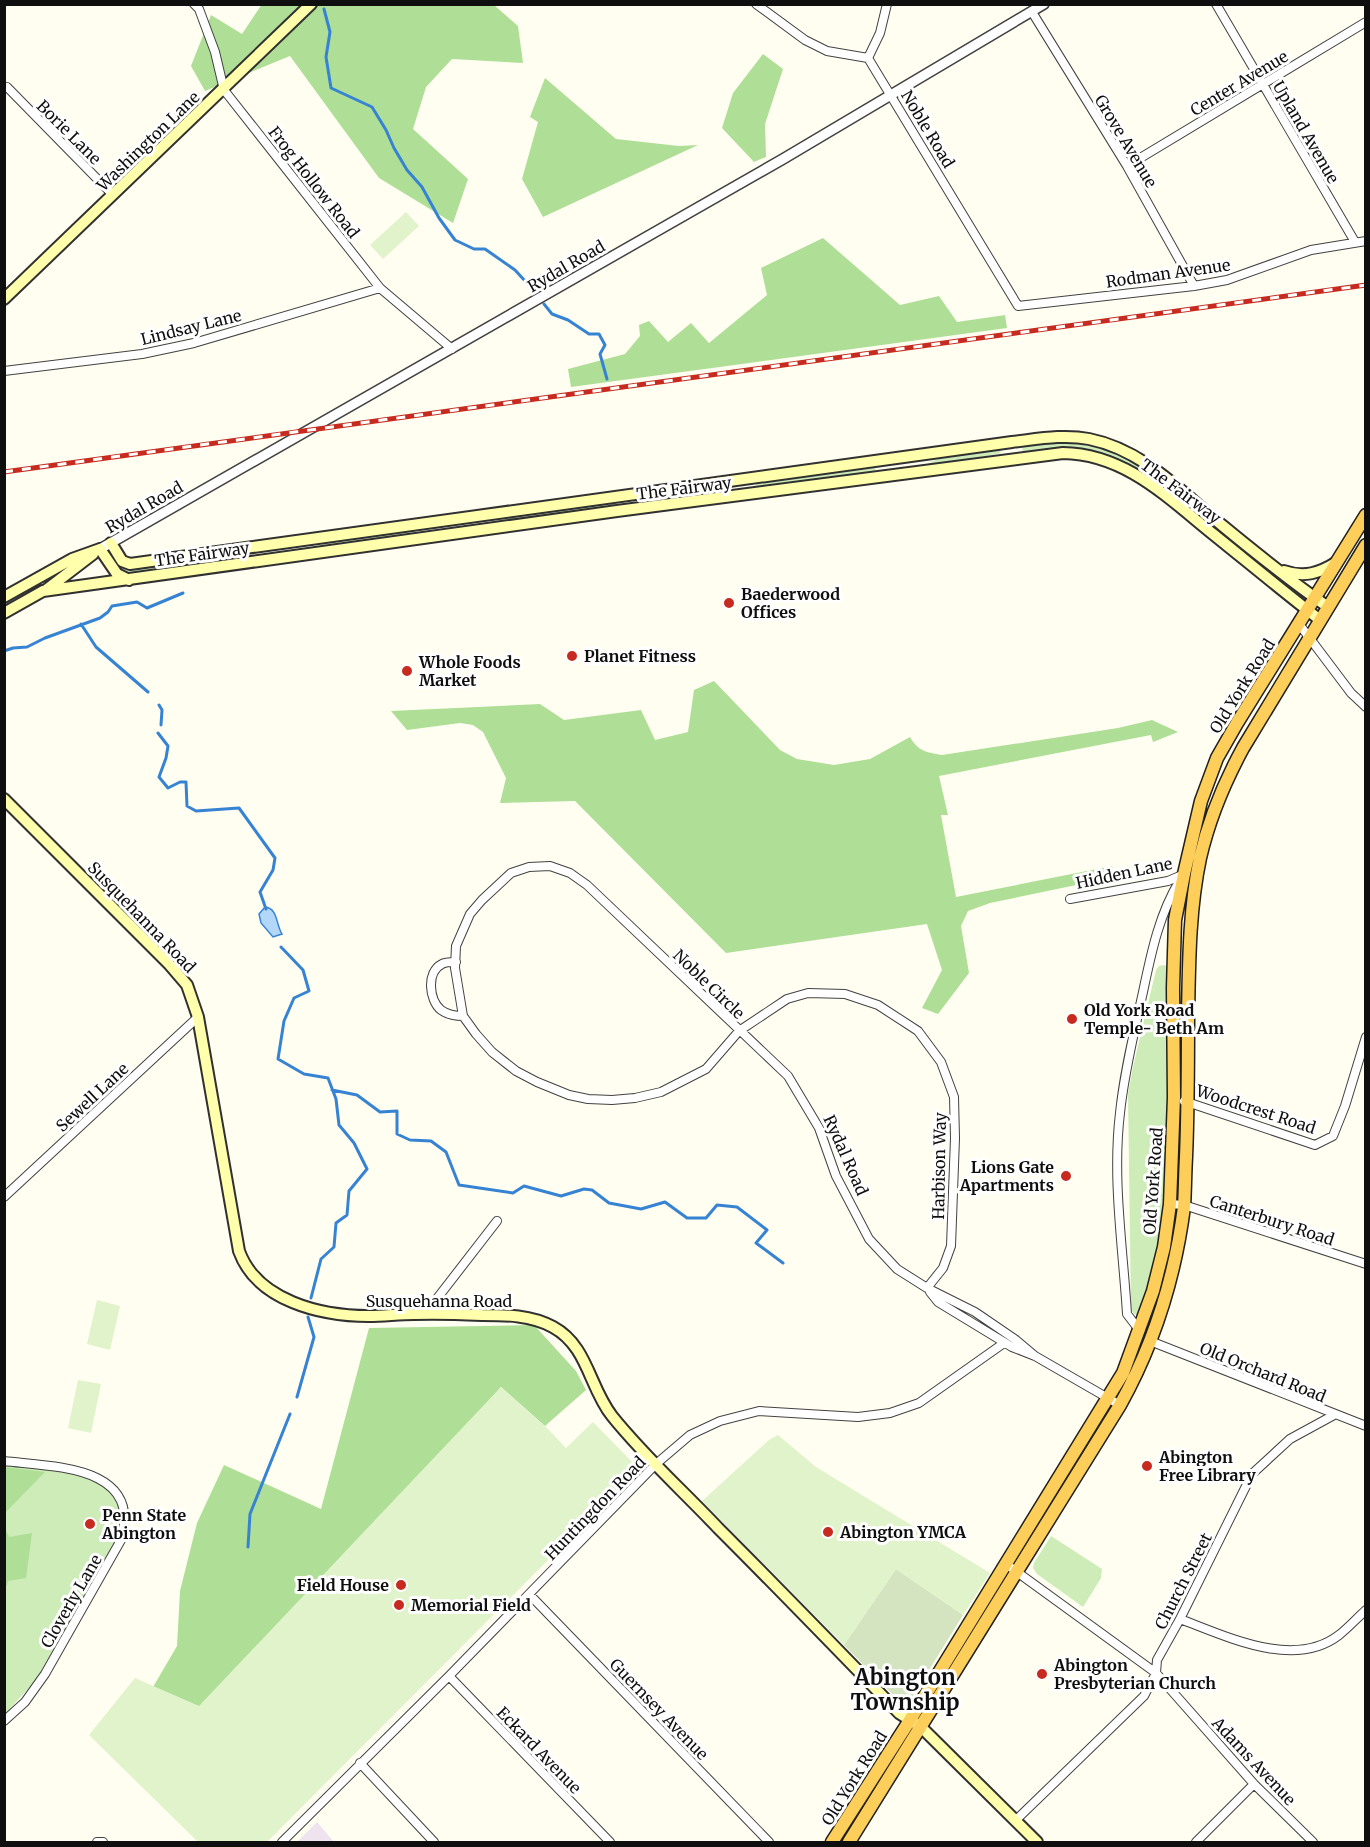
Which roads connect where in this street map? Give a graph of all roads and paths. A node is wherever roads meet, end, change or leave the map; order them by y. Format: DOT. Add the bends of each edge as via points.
graph roads {
  1 [pos="194,4"];
  2 [pos="311,4"];
  3 [pos="756,4"];
  4 [pos="888,4"];
  5 [pos="1044,4"];
  6 [pos="1216,4"];
  7 [pos="1032,12"];
  8 [pos="1365,22"];
  9 [pos="868,58"];
  10 [pos="1263,84"];
  11 [pos="7,87"];
  12 [pos="224,90"];
  13 [pos="892,96"];
  14 [pos="1126,166"];
  15 [pos="113,195"];
  16 [pos="1365,241"];
  17 [pos="1355,242"];
  18 [pos="993,263"];
  19 [pos="1194,286"];
  20 [pos="380,288"];
  21 [pos="4,299"];
  22 [pos="452,349"];
  23 [pos="4,371"];
  24 [pos="1012,442"];
  25 [pos="1014,459"];
  26 [pos="1365,515"];
  27 [pos="111,543"];
  28 [pos="1365,545"];
  29 [pos="100,549"];
  30 [pos="228,550"];
  31 [pos="1337,561"];
  32 [pos="230,565"];
  33 [pos="1273,565"];
  34 [pos="129,580"];
  35 [pos="43,591"];
  36 [pos="4,597"];
  37 [pos="1315,598"];
  38 [pos="1328,607"];
  39 [pos="1307,610"];
  40 [pos="4,613"];
  41 [pos="1320,620"];
  42 [pos="1299,624"];
  43 [pos="1310,638"];
  44 [pos="1365,707"];
  45 [pos="4,799"];
  46 [pos="1184,874"];
  47 [pos="1070,899"];
  48 [pos="456,962"];
  49 [pos="464,1016"];
  50 [pos="198,1017"];
  51 [pos="739,1031"];
  52 [pos="1365,1037"];
  53 [pos="1174,1097"];
  54 [pos="1188,1102"];
  55 [pos="4,1197"];
  56 [pos="1170,1204"];
  57 [pos="1184,1205"];
  58 [pos="497,1221"];
  59 [pos="1365,1264"];
  60 [pos="927,1288"];
  61 [pos="425,1314"];
  62 [pos="986,1319"];
  63 [pos="980,1327"];
  64 [pos="1140,1331"];
  65 [pos="1150,1341"];
  66 [pos="1004,1342"];
  67 [pos="1035,1356"];
  68 [pos="1107,1398"];
  69 [pos="1120,1405"];
  70 [pos="1334,1415"];
  71 [pos="1365,1426"];
  72 [pos="4,1461"];
  73 [pos="656,1464"];
  74 [pos="1006,1564"];
  75 [pos="1017,1573"];
  76 [pos="529,1594"];
  77 [pos="1365,1610"];
  78 [pos="1180,1619"];
  79 [pos="1156,1673"];
  80 [pos="449,1676"];
  81 [pos="4,1721"];
  82 [pos="915,1724"];
  83 [pos="360,1763"];
  84 [pos="1254,1784"];
  85 [pos="1015,1821"];
  86 [pos="97,1842"];
  87 [pos="103,1842"];
  88 [pos="282,1842"];
  89 [pos="434,1842"];
  90 [pos="610,1842"];
  91 [pos="769,1842"];
  92 [pos="832,1842"];
  93 [pos="849,1842"];
  94 [pos="1037,1842"];
  95 [pos="1196,1842"];
  96 [pos="1313,1842"];
  1 -- 12 [label="street, Frog Hollow Road" via="215,52"];
  2 -- 12 [label="main road, Washington Lane"];
  3 -- 9 [label="street" via="827,51"];
  4 -- 9 [label="street"];
  5 -- 7 [label="street, Rydal Road"];
  6 -- 10 [label="street, Upland Avenue"];
  7 -- 13 [label="street, Rydal Road"];
  7 -- 14 [label="street, Grove Avenue"];
  8 -- 10 [label="street, Center Avenue"];
  9 -- 13 [label="street, Noble Road"];
  10 -- 14 [label="street, Center Avenue"];
  10 -- 17 [label="street, Upland Avenue"];
  11 -- 15 [label="street, Borie Lane"];
  12 -- 15 [label="main road, Washington Lane"];
  12 -- 20 [label="street, Frog Hollow Road"];
  13 -- 18 [label="street, Noble Road"];
  13 -- 22 [label="street, Rydal Road"];
  14 -- 19 [label="street, Grove Avenue"];
  15 -- 21 [label="main road, Washington Lane"];
  16 -- 17 [label="street, Rodman Avenue"];
  17 -- 19 [label="street, Rodman Avenue" via="1311,250 1227,280"];
  18 -- 19 [label="street, Rodman Avenue" via="1018,306"];
  20 -- 22 [label="street, Frog Hollow Road"];
  20 -- 23 [label="street, Lindsay Lane" via="194,343 142,354"];
  22 -- 27 [label="street, Rydal Road"];
  24 -- 25 [label="main road"];
  24 -- 30 [label="main road, The Fairway"];
  24 -- 33 [label="main road, The Fairway" via="1075,437 1128,452 1172,482"];
  25 -- 32 [label="main road, The Fairway"];
  25 -- 39 [label="main road, The Fairway" via="1078,453 1130,471 1175,502"];
  26 -- 31 [label="highway, Old York Road"];
  27 -- 29 [label="street, Rydal Road"];
  27 -- 30 [label="main road, The Fairway" via="122,561 130,564"];
  28 -- 38 [label="highway, Old York Road"];
  29 -- 34 [label="main road" via="117,574"];
  29 -- 35 [label="main road, Rydal Road"];
  29 -- 36 [label="main road, Rydal Road" via="72,559"];
  30 -- 32 [label="main road"];
  31 -- 33 [label="main road" via="1324,570 1303,575"];
  31 -- 37 [label="highway, Old York Road"];
  32 -- 34 [label="main road, The Fairway"];
  33 -- 37 [label="main road, The Fairway"];
  34 -- 35 [label="main road, The Fairway"];
  35 -- 40 [label="main road, The Fairway"];
  37 -- 38 [label="main road, The Fairway"];
  37 -- 39 [label="highway, Old York Road"];
  38 -- 41 [label="highway, Old York Road"];
  39 -- 41 [label="main road, The Fairway"];
  39 -- 42 [label="highway, Old York Road"];
  41 -- 43 [label="highway, Old York Road"];
  42 -- 43 [label="street"];
  42 -- 46 [label="highway, Old York Road" via="1217,758"];
  43 -- 44 [label="street"];
  43 -- 54 [label="highway, Old York Road" via="1226,781 1200,859 1190,928"];
  45 -- 50 [label="main road, Susquehanna Road" via="180,975"];
  46 -- 47 [label="street, Hidden Lane" via="1168,881"];
  46 -- 53 [label="highway, Old York Road" via="1175,920"];
  46 -- 64 [label="street" via="1171,895 1156,938 1127,1064 1120,1115 1117,1162 1127,1314"];
  48 -- 49 [label="street, Noble Circle"];
  48 -- 49 [label="street" via="443,963 435,969 432,995 439,1009 452,1016"];
  48 -- 51 [label="street, Noble Circle" via="456,946 470,914 482,900 511,873 550,866 587,885"];
  49 -- 51 [label="street, Noble Circle" via="492,1052 516,1071 569,1095 596,1100 661,1092 706,1069"];
  50 -- 55 [label="street, Sewell Lane"];
  50 -- 61 [label="main road, Susquehanna Road" via="236,1238 250,1274 268,1290 294,1303 332,1312 370,1316"];
  51 -- 60 [label="street, Rydal Road" via="788,1076 819,1128 836,1176 869,1239 897,1269"];
  51 -- 60 [label="street, Harbison Way" via="787,999 808,993 845,994 878,1005 918,1031 936,1054 954,1097 951,1246 944,1268"];
  52 -- 54 [label="street, Woodcrest Road" via="1333,1136 1315,1145"];
  53 -- 54 [label="street, Woodcrest Road"];
  53 -- 56 [label="highway, Old York Road"];
  54 -- 57 [label="highway, Old York Road"];
  56 -- 57 [label="street, Canterbury Road"];
  56 -- 64 [label="highway, Old York Road" via="1164,1247"];
  57 -- 59 [label="street, Canterbury Road"];
  57 -- 65 [label="highway, Old York Road" via="1177,1256"];
  58 -- 61 [label="street"];
  60 -- 62 [label="street, Rydal Road"];
  60 -- 63 [label="street, Rydal Road" via="938,1302"];
  61 -- 73 [label="main road, Susquehanna Road" via="524,1317 554,1327 583,1356 612,1416"];
  62 -- 63 [label="street"];
  62 -- 67 [label="street, Rydal Road"];
  63 -- 66 [label="street, Rydal Road"];
  64 -- 68 [label="highway, Old York Road" via="1123,1373"];
  65 -- 69 [label="highway, Old York Road"];
  65 -- 70 [label="street, Old Orchard Road"];
  66 -- 67 [label="street, Rydal Road"];
  66 -- 73 [label="street, Huntingdon Road" via="919,1403 903,1410 858,1417 759,1411 720,1421 690,1435"];
  67 -- 68 [label="street, Rydal Road"];
  68 -- 69 [label="street, Rydal Road"];
  68 -- 74 [label="highway, Old York Road"];
  69 -- 75 [label="highway, Old York Road"];
  70 -- 71 [label="street, Old Orchard Road"];
  70 -- 78 [label="street, Church Street" via="1290,1439 1252,1474"];
  72 -- 81 [label="street, Cloverly Lane" via="91,1474 114,1489 125,1518 121,1540 45,1674 25,1702"];
  73 -- 76 [label="street, Huntingdon Road"];
  73 -- 82 [label="main road, Susquehanna Road"];
  74 -- 75 [label="street, Adams Avenue"];
  74 -- 82 [label="highway, Old York Road"];
  75 -- 79 [label="street, Adams Avenue"];
  75 -- 82 [label="highway, Old York Road"];
  76 -- 80 [label="street, Huntingdon Road"];
  76 -- 91 [label="street, Guernsey Avenue"];
  77 -- 78 [label="street" via="1338,1636 1308,1648 1284,1651"];
  78 -- 79 [label="street, Church Street" via="1157,1660"];
  79 -- 84 [label="street, Adams Avenue"];
  79 -- 85 [label="street, Church Street" via="1144,1696"];
  80 -- 83 [label="street, Huntingdon Road"];
  80 -- 90 [label="street, Eckard Avenue"];
  82 -- 85 [label="main road, Susquehanna Road"];
  82 -- 92 [label="highway, Old York Road"];
  82 -- 93 [label="highway, Old York Road"];
  83 -- 88 [label="street, Huntingdon Road"];
  83 -- 89 [label="street"];
  84 -- 95 [label="street"];
  84 -- 96 [label="street, Adams Avenue"];
  85 -- 94 [label="main road, Susquehanna Road"];
  86 -- 87 [label="street"];
}
